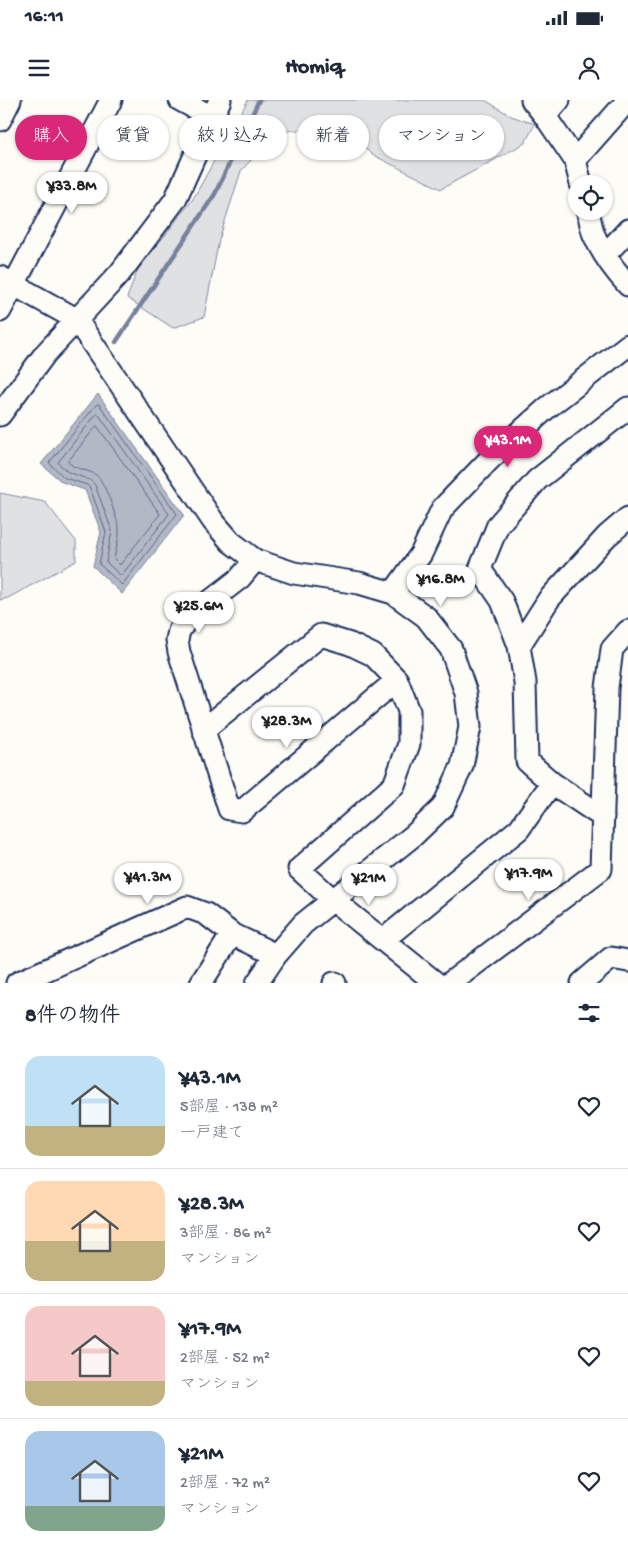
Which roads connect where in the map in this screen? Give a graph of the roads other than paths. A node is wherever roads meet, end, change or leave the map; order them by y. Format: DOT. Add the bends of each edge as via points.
graph roads {
  1 [pos="10,100"];
  2 [pos="111,100"];
  3 [pos="180,100"];
  4 [pos="628,100"];
  5 [pos="545,105"];
  6 [pos="216,108"];
  7 [pos="0,120"];
  8 [pos="575,160"];
  9 [pos="579,175"];
  10 [pos="590,220"];
  11 [pos="628,230"];
  12 [pos="605,255"];
  13 [pos="7,281"];
  14 [pos="628,285"];
  15 [pos="0,311"];
  16 [pos="76,318"];
  17 [pos="628,345"];
  18 [pos="628,408"];
  19 [pos="0,415"];
  20 [pos="628,518"];
  21 [pos="255,560"];
  22 [pos="393,593"];
  23 [pos="628,631"];
  24 [pos="520,646"];
  25 [pos="397,680"];
  26 [pos="202,730"];
  27 [pos="552,783"];
  28 [pos="603,817"];
  29 [pos="333,900"];
  30 [pos="232,934"];
  31 [pos="383,940"];
  32 [pos="276,955"];
  33 [pos="628,961"];
  34 [pos="18,983"];
  35 [pos="201,983"];
  36 [pos="257,983"];
  37 [pos="436,983"];
  38 [pos="450,983"];
  39 [pos="582,983"];
  1 -- 7 [label="street"];
  2 -- 13 [label="street"];
  3 -- 6 [label="street"];
  4 -- 8 [label="street"];
  5 -- 8 [label="street"];
  6 -- 16 [label="street" via="175,200 120,273"];
  8 -- 9 [label="street"];
  10 -- 12 [label="street"];
  11 -- 12 [label="street"];
  12 -- 14 [label="street"];
  13 -- 15 [label="street"];
  13 -- 16 [label="street"];
  16 -- 19 [label="street"];
  16 -- 21 [label="street" via="212,521 231,542"];
  17 -- 22 [label="street" via="547,408 489,460 442,509 421,554"];
  18 -- 24 [label="street" via="536,480 498,525 480,569 502,601"];
  20 -- 24 [label="street" via="549,599"];
  21 -- 22 [label="street" via="294,573"];
  21 -- 26 [label="street" via="240,578 186,620 179,631 179,652"];
  22 -- 29 [label="street" via="426,616 451,649 466,692 470,728 462,766 443,807 414,835"];
  23 -- 28 [label="street" via="612,650 607,688"];
  24 -- 27 [label="street" via="525,682 527,761"];
  25 -- 26 [label="street" via="373,655 321,635"];
  25 -- 26 [label="street" via="242,811 229,809"];
  25 -- 29 [label="street" via="409,711 410,744 394,785 299,869"];
  27 -- 28 [label="street"];
  27 -- 31 [label="street" via="519,829"];
  28 -- 38 [label="street" via="602,869"];
  29 -- 31 [label="street"];
  29 -- 32 [label="street" via="303,924"];
  30 -- 32 [label="street"];
  30 -- 34 [label="street" via="206,914 187,907"];
  30 -- 35 [label="street"];
  31 -- 37 [label="street"];
  32 -- 36 [label="street"];
  33 -- 39 [label="street" via="611,958"];
}
